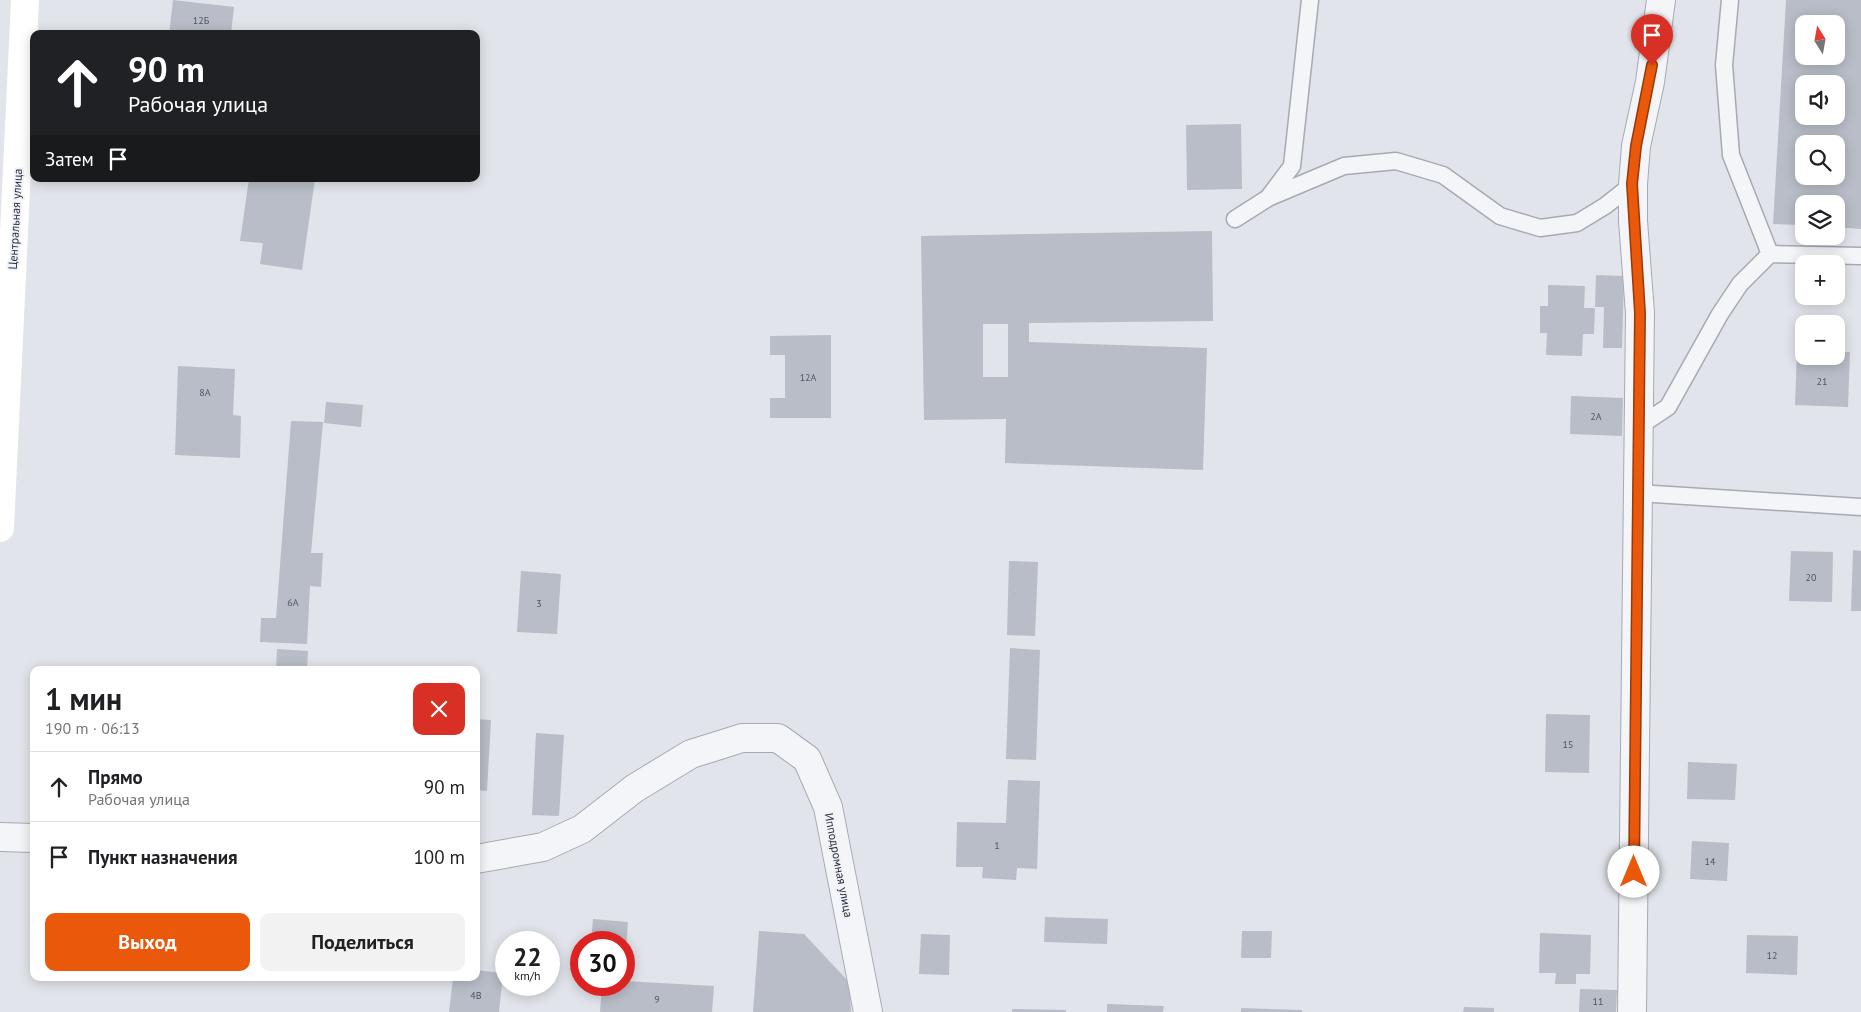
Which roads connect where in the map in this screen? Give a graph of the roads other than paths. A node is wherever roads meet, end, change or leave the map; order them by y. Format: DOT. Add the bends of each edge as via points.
graph roads {
  1 [pos="25,0"];
  2 [pos="1310,0"];
  3 [pos="1661,0"];
  4 [pos="1730,0"];
  5 [pos="1632,184"];
  6 [pos="1268,198"];
  7 [pos="1235,218"];
  8 [pos="1770,254"];
  9 [pos="1861,256"];
  10 [pos="1638,428"];
  11 [pos="1638,493"];
  12 [pos="1861,508"];
  13 [pos="0,528"];
  14 [pos="0,837"];
  15 [pos="30,838"];
  16 [pos="480,859"];
  17 [pos="868,1012"];
  18 [pos="1632,1012"];
  1 -- 13 [label="street, Центральная улица"];
  2 -- 6 [label="lane" via="1292,166"];
  3 -- 5 [label="street"];
  4 -- 8 [label="lane" via="1724,65 1731,155"];
  5 -- 6 [label="lane" via="1577,223 1540,228 1500,216 1444,176 1396,161 1344,166"];
  5 -- 10 [label="street" via="1640,313"];
  6 -- 7 [label="lane"];
  8 -- 9 [label="lane"];
  8 -- 10 [label="lane" via="1740,284 1725,306 1668,407"];
  10 -- 11 [label="street"];
  11 -- 12 [label="lane"];
  11 -- 18 [label="street"];
  14 -- 15 [label="street"];
  16 -- 17 [label="street, Ипподромная улица" via="543,846 582,829 635,788 690,754 742,738 778,738 807,759 828,807"];
}
